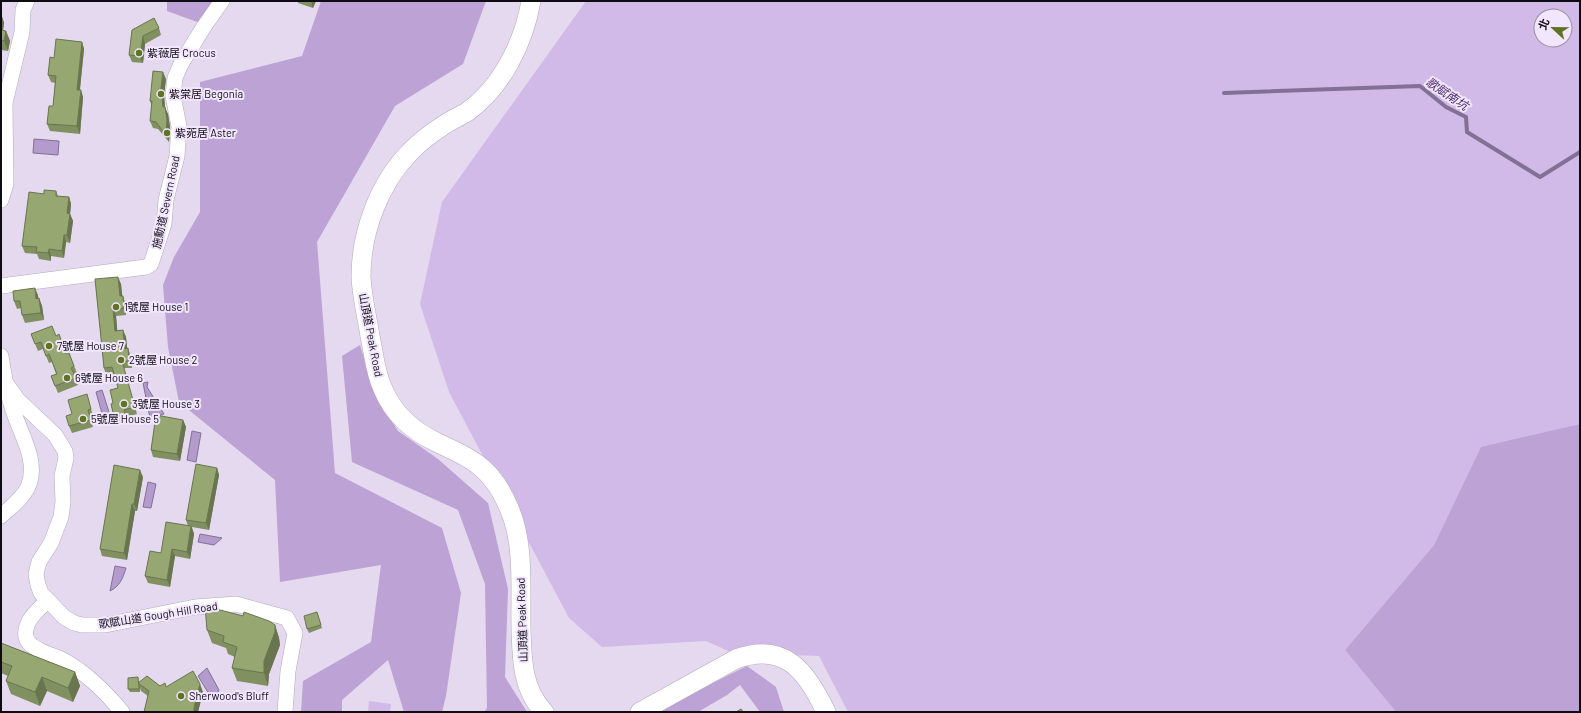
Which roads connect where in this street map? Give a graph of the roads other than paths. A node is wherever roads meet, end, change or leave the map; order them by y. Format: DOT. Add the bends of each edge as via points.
graph roads {
  1 [pos="27,1"];
  2 [pos="222,1"];
  3 [pos="531,1"];
  4 [pos="1,200"];
  5 [pos="1,286"];
  6 [pos="1,356"];
  7 [pos="5,382"];
  8 [pos="1,516"];
  9 [pos="47,601"];
  10 [pos="122,712"];
  11 [pos="285,712"];
  12 [pos="544,712"];
  13 [pos="640,712"];
  14 [pos="826,712"];
  1 -- 4 [label="street" via="23,10 22,32 5,103 6,184"];
  2 -- 5 [label="street, 施勳道 Severn Road" via="181,64 175,78 173,91 179,139 166,200 164,224 151,264 146,268"];
  3 -- 12 [label="main road, 山頂道 Peak Road" via="516,49 493,86 468,111 424,139 392,174 370,223 362,256 361,278 377,373 391,404 416,430 437,443 463,454 484,470 499,488 512,513 519,544 524,673 531,694"];
  6 -- 7 [label="street"];
  7 -- 8 [label="street" via="28,449 31,471 30,482 25,492"];
  7 -- 9 [label="street, 歌賦山道 Gough Hill Road" via="18,400 55,435 65,451 61,517 54,538 36,571 38,585"];
  9 -- 10 [label="street" via="27,625 27,641 35,648 75,667"];
  9 -- 11 [label="street, 歌賦山道 Gough Hill Road" via="69,621 82,625 115,624 195,607 236,604 287,618 295,633 288,671"];
  13 -- 14 [label="main road" via="731,662 761,654 782,658 796,666 813,685"];
}
